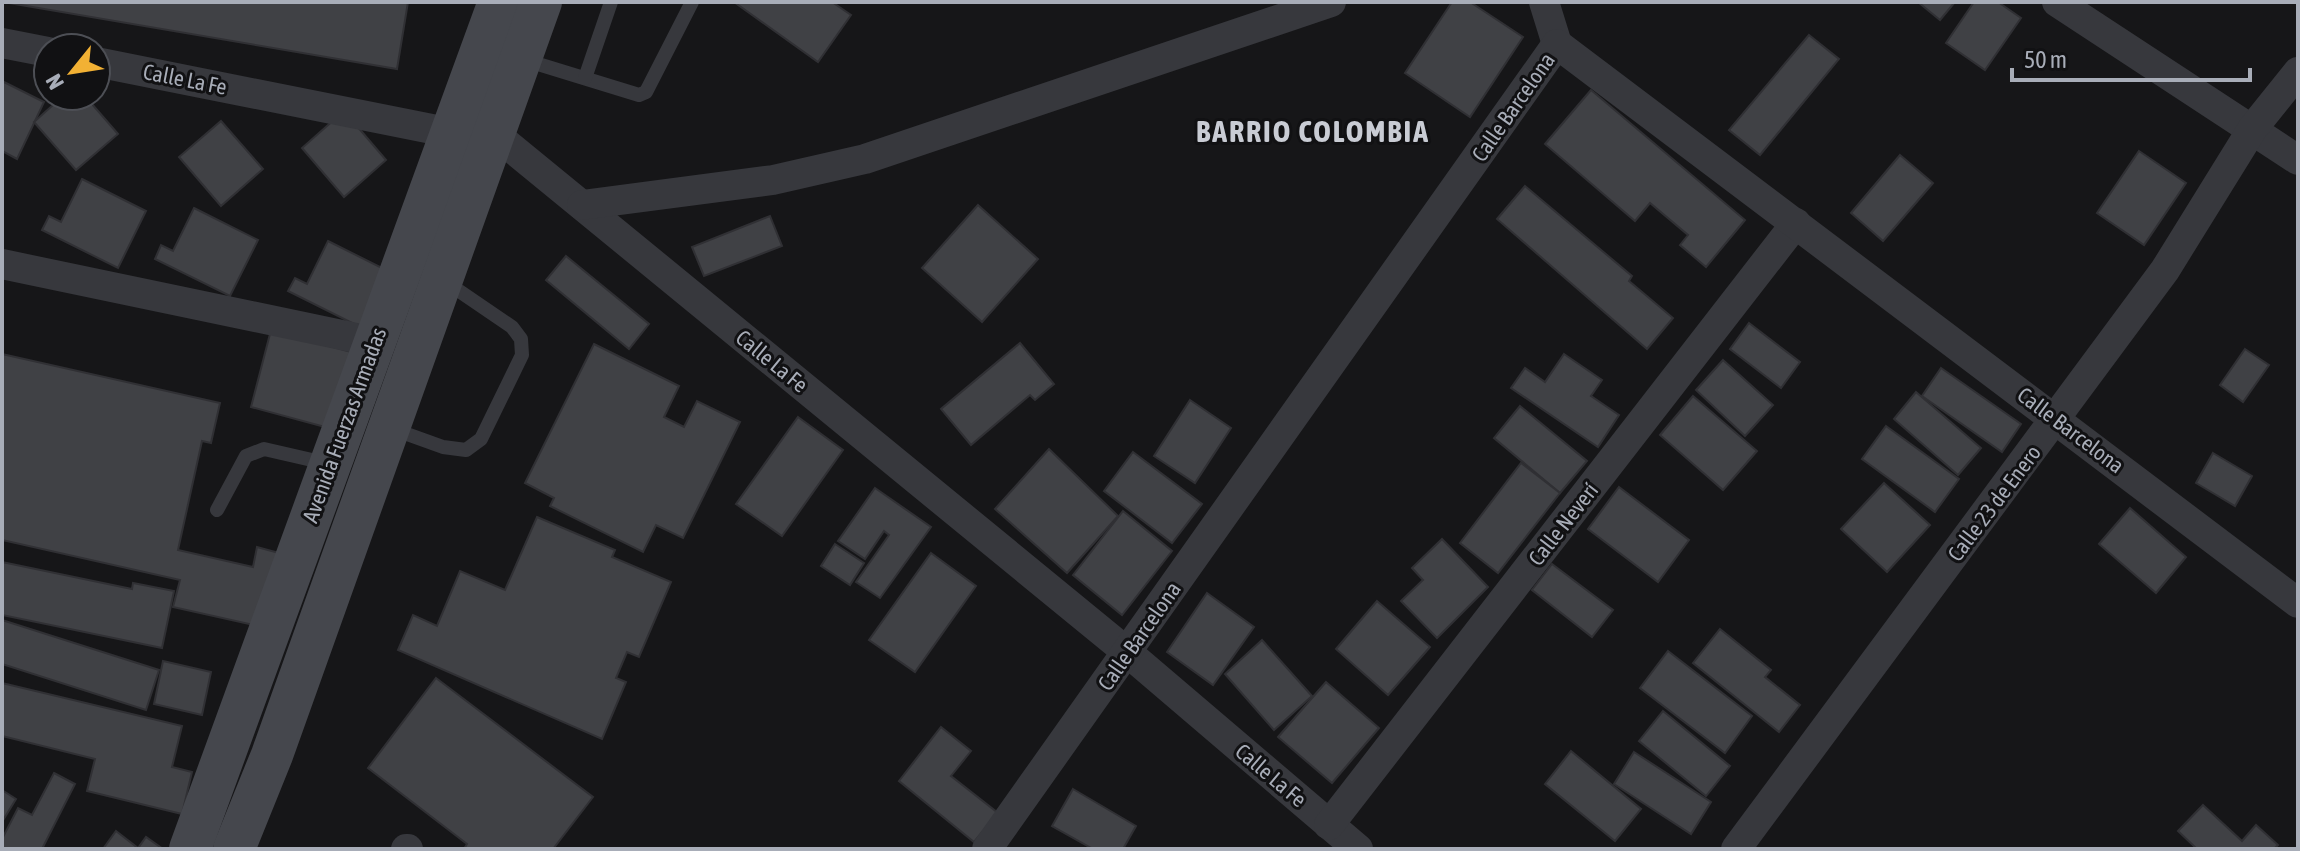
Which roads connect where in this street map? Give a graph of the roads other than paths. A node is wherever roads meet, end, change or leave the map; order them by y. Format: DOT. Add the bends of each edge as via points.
graph roads {
  1 [pos="499,2"];
  2 [pos="541,2"];
  3 [pos="611,2"];
  4 [pos="692,2"];
  5 [pos="1331,2"];
  6 [pos="1544,2"];
  7 [pos="2057,2"];
  8 [pos="2,43"];
  9 [pos="1557,44"];
  10 [pos="32,49"];
  11 [pos="502,53"];
  12 [pos="112,65"];
  13 [pos="2298,72"];
  14 [pos="585,78"];
  15 [pos="2253,128"];
  16 [pos="471,136"];
  17 [pos="2298,160"];
  18 [pos="582,205"];
  19 [pos="1796,223"];
  20 [pos="2,264"];
  21 [pos="441,278"];
  22 [pos="375,342"];
  23 [pos="2057,419"];
  24 [pos="388,427"];
  25 [pos="330,465"];
  26 [pos="217,510"];
  27 [pos="2298,603"];
  28 [pos="1127,652"];
  29 [pos="1329,825"];
  30 [pos="190,849"];
  31 [pos="234,849"];
  32 [pos="987,849"];
  33 [pos="1358,849"];
  34 [pos="1736,849"];
  1 -- 11 [label="street, Avenida Fuerzas Armadas"];
  2 -- 11 [label="street, Avenida Fuerzas Armadas"];
  3 -- 14 [label="lane"];
  4 -- 14 [label="lane" via="646,92 639,95"];
  5 -- 18 [label="street" via="865,159 773,180"];
  6 -- 9 [label="street"];
  7 -- 15 [label="street"];
  8 -- 10 [label="street"];
  9 -- 19 [label="street, Calle Barcelona"];
  9 -- 28 [label="street, Calle Barcelona"];
  11 -- 14 [label="lane"];
  11 -- 16 [label="street, Avenida Fuerzas Armadas"];
  12 -- 16 [label="street, Calle La Fe"];
  13 -- 15 [label="street, Calle 23 de Enero"];
  15 -- 17 [label="street"];
  15 -- 23 [label="street, Calle 23 de Enero" via="2165,270"];
  16 -- 18 [label="street, Calle La Fe" via="507,144"];
  16 -- 21 [label="street, Avenida Fuerzas Armadas"];
  16 -- 22 [label="street, Avenida Fuerzas Armadas"];
  18 -- 28 [label="street, Calle La Fe"];
  19 -- 23 [label="street, Calle Barcelona"];
  19 -- 29 [label="street, Calle Neverí"];
  20 -- 22 [label="street"];
  21 -- 24 [label="street, Avenida Fuerzas Armadas"];
  21 -- 24 [label="lane" via="512,327 521,339 522,355 481,439 466,450"];
  22 -- 25 [label="street, Avenida Fuerzas Armadas"];
  23 -- 27 [label="street, Calle Barcelona"];
  23 -- 34 [label="street, Calle 23 de Enero"];
  24 -- 31 [label="street, Avenida Fuerzas Armadas"];
  25 -- 26 [label="lane" via="309,457 254,451 246,456"];
  25 -- 30 [label="street, Avenida Fuerzas Armadas"];
  28 -- 29 [label="street, Calle La Fe"];
  28 -- 32 [label="street, Calle Barcelona"];
  29 -- 33 [label="street, Calle La Fe"];
}
